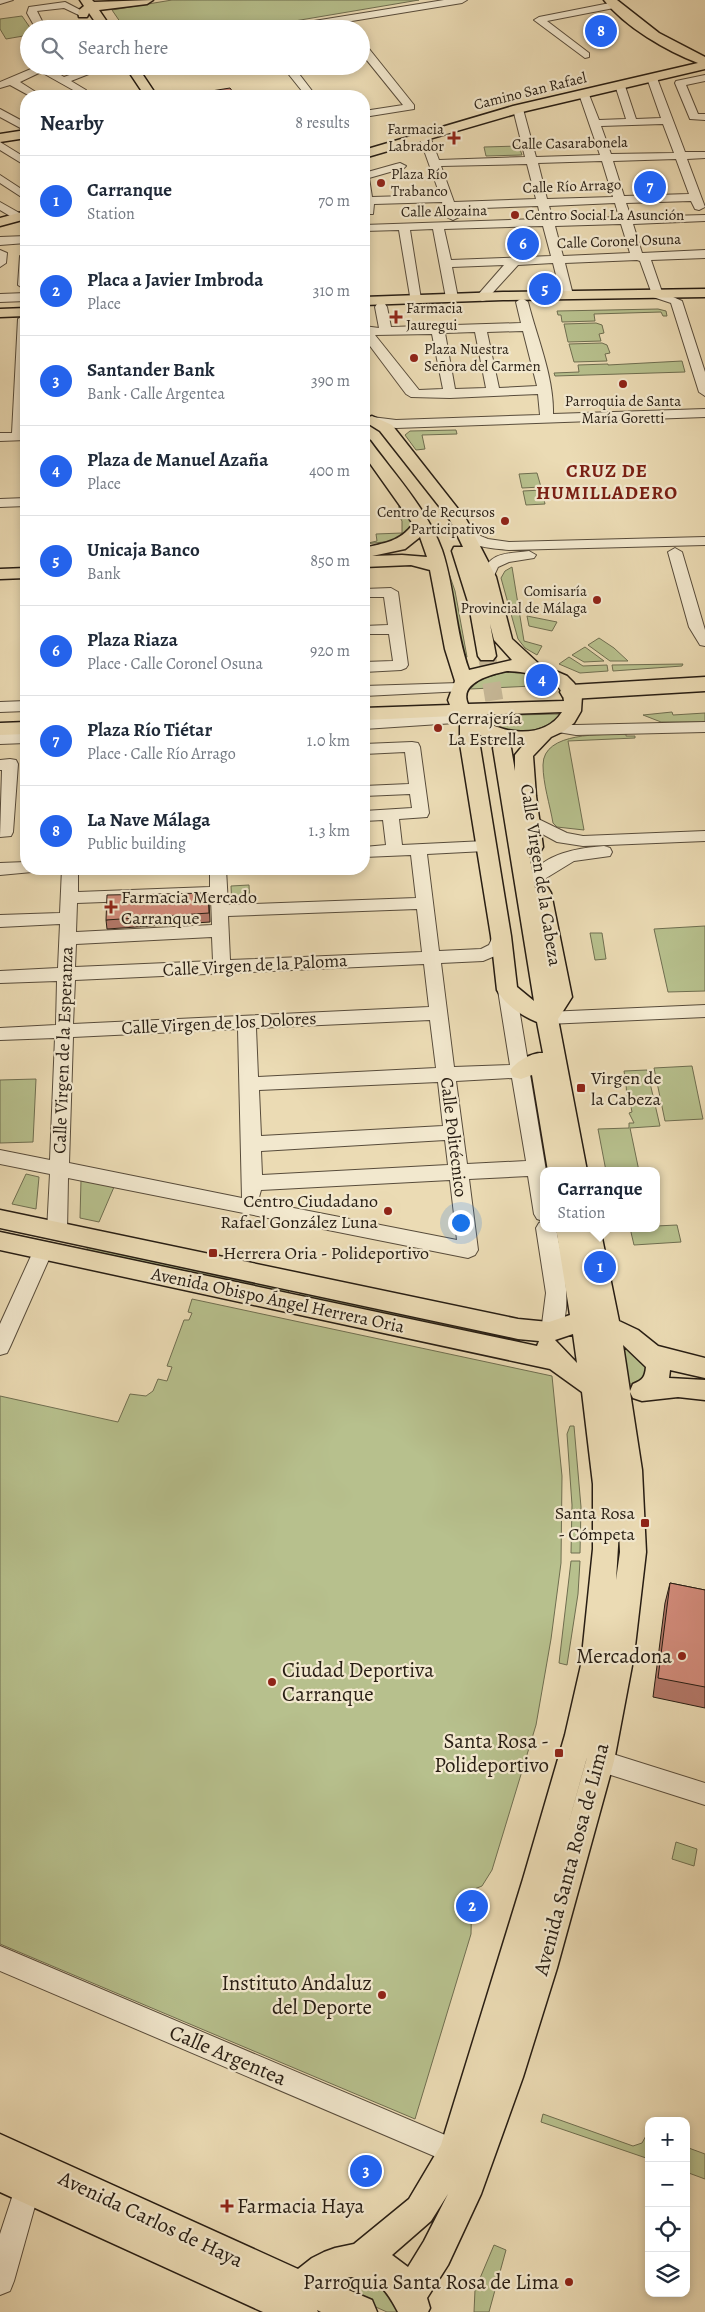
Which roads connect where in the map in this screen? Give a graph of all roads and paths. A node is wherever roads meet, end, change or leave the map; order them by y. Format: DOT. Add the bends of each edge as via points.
graph roads {
  1 [pos="8,0"];
  2 [pos="73,0"];
  3 [pos="147,0"];
  4 [pos="462,0"];
  5 [pos="0,1"];
  6 [pos="615,2"];
  7 [pos="110,6"];
  8 [pos="87,7"];
  9 [pos="36,20"];
  10 [pos="90,20"];
  11 [pos="98,20"];
  12 [pos="105,20"];
  13 [pos="339,20"];
  14 [pos="585,55"];
  15 [pos="370,57"];
  16 [pos="704,60"];
  17 [pos="20,68"];
  18 [pos="0,73"];
  19 [pos="24,75"];
  20 [pos="58,75"];
  21 [pos="80,75"];
  22 [pos="134,75"];
  23 [pos="284,75"];
  24 [pos="294,75"];
  25 [pos="16,78"];
  26 [pos="652,78"];
  27 [pos="705,78"];
  28 [pos="67,80"];
  29 [pos="1,85"];
  30 [pos="620,88"];
  31 [pos="26,90"];
  32 [pos="78,90"];
  33 [pos="146,90"];
  34 [pos="295,90"];
  35 [pos="306,90"];
  36 [pos="584,94"];
  37 [pos="20,96"];
  38 [pos="705,107"];
  39 [pos="518,109"];
  40 [pos="0,112"];
  41 [pos="370,113"];
  42 [pos="692,113"];
  43 [pos="632,122"];
  44 [pos="595,123"];
  45 [pos="20,124"];
  46 [pos="669,124"];
  47 [pos="705,126"];
  48 [pos="411,134"];
  49 [pos="20,135"];
  50 [pos="425,136"];
  51 [pos="0,138"];
  52 [pos="0,145"];
  53 [pos="370,146"];
  54 [pos="370,152"];
  55 [pos="705,155"];
  56 [pos="680,156"];
  57 [pos="607,158"];
  58 [pos="20,159"];
  59 [pos="531,159"];
  60 [pos="435,163"];
  61 [pos="370,177"];
  62 [pos="0,178"];
  63 [pos="20,193"];
  64 [pos="695,197"];
  65 [pos="619,199"];
  66 [pos="398,200"];
  67 [pos="370,201"];
  68 [pos="542,201"];
  69 [pos="448,202"];
  70 [pos="0,205"];
  71 [pos="20,217"];
  72 [pos="20,218"];
  73 [pos="704,220"];
  74 [pos="625,221"];
  75 [pos="0,222"];
  76 [pos="547,224"];
  77 [pos="455,225"];
  78 [pos="438,226"];
  79 [pos="404,227"];
  80 [pos="370,228"];
  81 [pos="0,241"];
  82 [pos="20,241"];
  83 [pos="1,253"];
  84 [pos="705,254"];
  85 [pos="637,256"];
  86 [pos="557,260"];
  87 [pos="0,262"];
  88 [pos="514,262"];
  89 [pos="445,264"];
  90 [pos="448,281"];
  91 [pos="20,292"];
  92 [pos="705,293"];
  93 [pos="657,294"];
  94 [pos="567,295"];
  95 [pos="482,297"];
  96 [pos="0,298"];
  97 [pos="452,298"];
  98 [pos="415,299"];
  99 [pos="705,300"];
  100 [pos="370,301"];
  101 [pos="676,301"];
  102 [pos="522,302"];
  103 [pos="370,307"];
  104 [pos="381,307"];
  105 [pos="0,313"];
  106 [pos="20,316"];
  107 [pos="20,318"];
  108 [pos="0,320"];
  109 [pos="528,327"];
  110 [pos="480,328"];
  111 [pos="438,330"];
  112 [pos="370,331"];
  113 [pos="386,332"];
  114 [pos="370,338"];
  115 [pos="699,354"];
  116 [pos="544,390"];
  117 [pos="493,392"];
  118 [pos="705,392"];
  119 [pos="450,394"];
  120 [pos="705,413"];
  121 [pos="546,418"];
  122 [pos="370,421"];
  123 [pos="370,422"];
  124 [pos="370,427"];
  125 [pos="0,437"];
  126 [pos="20,437"];
  127 [pos="370,452"];
  128 [pos="20,502"];
  129 [pos="0,503"];
  130 [pos="421,524"];
  131 [pos="466,534"];
  132 [pos="705,541"];
  133 [pos="551,550"];
  134 [pos="705,551"];
  135 [pos="370,552"];
  136 [pos="675,552"];
  137 [pos="370,562"];
  138 [pos="438,567"];
  139 [pos="0,574"];
  140 [pos="20,574"];
  141 [pos="487,577"];
  142 [pos="370,593"];
  143 [pos="396,629"];
  144 [pos="370,630"];
  145 [pos="705,642"];
  146 [pos="480,656"];
  147 [pos="370,667"];
  148 [pos="532,667"];
  149 [pos="705,684"];
  150 [pos="370,692"];
  151 [pos="572,699"];
  152 [pos="370,701"];
  153 [pos="705,701"];
  154 [pos="462,703"];
  155 [pos="20,706"];
  156 [pos="0,707"];
  157 [pos="370,713"];
  158 [pos="20,716"];
  159 [pos="0,717"];
  160 [pos="370,723"];
  161 [pos="705,727"];
  162 [pos="20,728"];
  163 [pos="0,729"];
  164 [pos="550,731"];
  165 [pos="20,738"];
  166 [pos="0,739"];
  167 [pos="370,749"];
  168 [pos="495,749"];
  169 [pos="0,765"];
  170 [pos="418,788"];
  171 [pos="370,791"];
  172 [pos="4,807"];
  173 [pos="390,815"];
  174 [pos="370,816"];
  175 [pos="530,820"];
  176 [pos="0,832"];
  177 [pos="705,836"];
  178 [pos="485,846"];
  179 [pos="705,848"];
  180 [pos="418,849"];
  181 [pos="395,850"];
  182 [pos="370,852"];
  183 [pos="20,868"];
  184 [pos="0,869"];
  185 [pos="70,875"];
  186 [pos="218,875"];
  187 [pos="538,877"];
  188 [pos="219,892"];
  189 [pos="69,898"];
  190 [pos="424,902"];
  191 [pos="219,911"];
  192 [pos="68,918"];
  193 [pos="0,921"];
  194 [pos="220,931"];
  195 [pos="501,936"];
  196 [pos="67,938"];
  197 [pos="431,957"];
  198 [pos="222,967"];
  199 [pos="66,974"];
  200 [pos="0,977"];
  201 [pos="507,990"];
  202 [pos="705,1011"];
  203 [pos="438,1013"];
  204 [pos="539,1014"];
  205 [pos="247,1022"];
  206 [pos="64,1031"];
  207 [pos="0,1034"];
  208 [pos="530,1066"];
  209 [pos="446,1074"];
  210 [pos="250,1084"];
  211 [pos="453,1133"];
  212 [pos="252,1144"];
  213 [pos="0,1157"];
  214 [pos="558,1167"];
  215 [pos="575,1167"];
  216 [pos="536,1168"];
  217 [pos="59,1170"];
  218 [pos="458,1172"];
  219 [pos="254,1183"];
  220 [pos="540,1191"];
  221 [pos="246,1206"];
  222 [pos="0,1219"];
  223 [pos="57,1231"];
  224 [pos="547,1232"];
  225 [pos="569,1232"];
  226 [pos="589,1232"];
  227 [pos="2,1242"];
  228 [pos="43,1250"];
  229 [pos="583,1324"];
  230 [pos="608,1325"];
  231 [pos="551,1332"];
  232 [pos="0,1346"];
  233 [pos="652,1355"];
  234 [pos="555,1360"];
  235 [pos="705,1368"];
  236 [pos="649,1389"];
  237 [pos="605,1390"];
  238 [pos="705,1390"];
  239 [pos="600,1761"];
  240 [pos="705,1794"];
  241 [pos="0,1958"];
  242 [pos="0,2150"];
  243 [pos="455,2152"];
  244 [pos="13,2182"];
  245 [pos="360,2260"];
  246 [pos="0,2281"];
  247 [pos="297,2305"];
  248 [pos="412,2307"];
  249 [pos="360,2312"];
  1 -- 5 [label="street"];
  2 -- 8 [label="main road"];
  3 -- 7 [label="main road"];
  4 -- 13 [label="street"];
  6 -- 14 [label="street" via="539,20"];
  6 -- 16 [label="main road" via="644,28 682,52"];
  7 -- 8 [label="main road"];
  7 -- 12 [label="main road" via="104,11"];
  8 -- 9 [label="street" via="65,5 33,10"];
  8 -- 10 [label="main road"];
  8 -- 11 [label="main road"];
  15 -- 41 [label="street" via="410,107"];
  16 -- 26 [label="main road, Camino San Rafael"];
  16 -- 48 [label="main road, Camino San Rafael" via="515,104"];
  17 -- 18 [label="street"];
  19 -- 25 [label="street"];
  20 -- 28 [label="street"];
  21 -- 28 [label="street"];
  22 -- 33 [label="main road"];
  23 -- 34 [label="street"];
  24 -- 35 [label="street"];
  25 -- 29 [label="street"];
  25 -- 31 [label="street" via="14,83"];
  26 -- 36 [label="main road, Camino San Rafael"];
  26 -- 46 [label="street"];
  27 -- 42 [label="street" via="680,83"];
  28 -- 32 [label="street"];
  29 -- 37 [label="street"];
  30 -- 43 [label="street"];
  36 -- 39 [label="main road, Camino San Rafael"];
  36 -- 44 [label="street"];
  38 -- 42 [label="street"];
  39 -- 50 [label="main road, Camino San Rafael"];
  39 -- 59 [label="street"];
  40 -- 45 [label="street"];
  42 -- 46 [label="street"];
  42 -- 47 [label="street"];
  43 -- 44 [label="street"];
  43 -- 46 [label="street"];
  44 -- 57 [label="street"];
  46 -- 56 [label="street"];
  48 -- 50 [label="street"];
  48 -- 53 [label="main road, Camino San Rafael"];
  49 -- 51 [label="main road"];
  50 -- 54 [label="main road, Camino San Rafael"];
  50 -- 60 [label="street"];
  52 -- 58 [label="street"];
  55 -- 56 [label="street, Calle Casarabonela"];
  56 -- 57 [label="street, Calle Casarabonela"];
  56 -- 64 [label="street"];
  57 -- 59 [label="street, Calle Casarabonela"];
  57 -- 65 [label="street"];
  59 -- 60 [label="street, Calle Casarabonela"];
  59 -- 68 [label="street"];
  60 -- 69 [label="street"];
  61 -- 66 [label="street" via="394,175"];
  62 -- 63 [label="street"];
  64 -- 65 [label="street, Calle Río Arrago"];
  64 -- 73 [label="street"];
  65 -- 68 [label="street, Calle Río Arrago"];
  65 -- 74 [label="street"];
  66 -- 67 [label="street"];
  66 -- 69 [label="street, Calle Río Arrago"];
  68 -- 69 [label="street, Calle Río Arrago"];
  68 -- 76 [label="street"];
  69 -- 77 [label="street"];
  70 -- 71 [label="street"];
  72 -- 75 [label="main road"];
  73 -- 74 [label="street, Calle Alozaina"];
  74 -- 76 [label="street, Calle Alozaina"];
  74 -- 85 [label="street"];
  76 -- 77 [label="street, Calle Alozaina"];
  76 -- 86 [label="street"];
  77 -- 78 [label="street, Calle Alozaina"];
  78 -- 79 [label="street, Calle Alozaina"];
  78 -- 89 [label="street"];
  79 -- 80 [label="street, Calle Alozaina"];
  79 -- 98 [label="street"];
  81 -- 82 [label="street"];
  83 -- 87 [label="street"];
  84 -- 85 [label="street, Calle Coronel Osuna"];
  85 -- 86 [label="street, Calle Coronel Osuna"];
  85 -- 93 [label="street" via="645,258"];
  86 -- 88 [label="street, Calle Coronel Osuna"];
  86 -- 94 [label="street"];
  88 -- 89 [label="street, Calle Coronel Osuna"];
  88 -- 95 [label="street"];
  89 -- 90 [label="street"];
  90 -- 97 [label="street"];
  91 -- 96 [label="street"];
  92 -- 93 [label="main road"];
  93 -- 94 [label="main road"];
  93 -- 101 [label="street"];
  94 -- 95 [label="main road"];
  95 -- 97 [label="main road"];
  97 -- 98 [label="main road"];
  98 -- 100 [label="main road"];
  99 -- 101 [label="main road"];
  101 -- 102 [label="main road"];
  101 -- 115 [label="street"];
  102 -- 104 [label="main road"];
  102 -- 109 [label="street"];
  103 -- 104 [label="main road"];
  104 -- 113 [label="street"];
  105 -- 106 [label="main road"];
  107 -- 108 [label="main road"];
  109 -- 110 [label="street"];
  109 -- 116 [label="street"];
  110 -- 111 [label="street"];
  110 -- 117 [label="street"];
  111 -- 113 [label="street"];
  111 -- 119 [label="street"];
  112 -- 113 [label="street"];
  114 -- 119 [label="street" via="411,391 422,395"];
  115 -- 118 [label="street"];
  116 -- 117 [label="street"];
  116 -- 121 [label="street"];
  117 -- 119 [label="street"];
  120 -- 121 [label="street"];
  121 -- 122 [label="street" via="396,424"];
  123 -- 131 [label="main road" via="386,428 458,519"];
  124 -- 146 [label="main road" via="446,545"];
  125 -- 126 [label="street"];
  127 -- 130 [label="main road, Calle Virgen de la Cabeza"];
  128 -- 129 [label="street"];
  130 -- 135 [label="main road" via="405,543"];
  130 -- 138 [label="main road, Calle Virgen de la Cabeza" via="433,547"];
  131 -- 133 [label="street" via="493,545"];
  131 -- 141 [label="main road"];
  132 -- 133 [label="street"];
  133 -- 136 [label="street"];
  133 -- 141 [label="street" via="506,558 492,565"];
  134 -- 136 [label="street"];
  136 -- 145 [label="street" via="696,627"];
  137 -- 138 [label="main road" via="413,560"];
  138 -- 154 [label="main road, Calle Virgen de la Cabeza"];
  139 -- 140 [label="main road"];
  141 -- 148 [label="main road" via="503,640"];
  142 -- 143 [label="street" via="391,592"];
  143 -- 144 [label="street"];
  143 -- 147 [label="street" via="401,665"];
  148 -- 151 [label="main road" via="559,679"];
  148 -- 154 [label="main road" via="507,665 479,672"];
  149 -- 151 [label="highway"];
  150 -- 154 [label="street"];
  151 -- 153 [label="highway"];
  151 -- 154 [label="main road"];
  151 -- 164 [label="main road, Calle Virgen de la Cabeza" via="568,719"];
  152 -- 154 [label="main road"];
  154 -- 157 [label="main road"];
  154 -- 160 [label="street"];
  154 -- 164 [label="main road" via="482,730 500,736 524,738"];
  154 -- 178 [label="main road, Calle Virgen de la Cabeza"];
  155 -- 156 [label="street"];
  158 -- 159 [label="main road"];
  161 -- 164 [label="street"];
  162 -- 163 [label="main road"];
  164 -- 175 [label="main road, Calle Virgen de la Cabeza" via="524,755"];
  165 -- 166 [label="street"];
  167 -- 170 [label="street" via="412,747"];
  168 -- 204 [label="main road, Calle Virgen de la Cabeza"];
  169 -- 172 [label="street" via="10,764"];
  170 -- 171 [label="street"];
  170 -- 173 [label="street" via="421,813"];
  172 -- 176 [label="street" via="6,832"];
  173 -- 174 [label="street"];
  173 -- 181 [label="street"];
  175 -- 177 [label="street" via="563,838 583,841"];
  175 -- 187 [label="main road, Calle Virgen de la Cabeza"];
  178 -- 180 [label="street"];
  178 -- 195 [label="main road, Calle Virgen de la Cabeza"];
  179 -- 187 [label="street" via="566,856"];
  180 -- 181 [label="street"];
  180 -- 190 [label="street, Calle Politécnico"];
  181 -- 182 [label="street"];
  183 -- 184 [label="street"];
  185 -- 189 [label="street, Calle Virgen de la Esperanza"];
  186 -- 188 [label="street"];
  187 -- 204 [label="main road, Calle Virgen de la Cabeza" via="561,997"];
  188 -- 189 [label="street"];
  188 -- 191 [label="street"];
  189 -- 192 [label="street, Calle Virgen de la Esperanza"];
  190 -- 191 [label="street"];
  190 -- 197 [label="street, Calle Politécnico"];
  191 -- 194 [label="street"];
  192 -- 193 [label="street"];
  192 -- 196 [label="street, Calle Virgen de la Esperanza"];
  194 -- 196 [label="street"];
  194 -- 198 [label="street"];
  195 -- 197 [label="street, Calle Virgen de la Paloma" via="496,949 483,954"];
  195 -- 201 [label="main road, Calle Virgen de la Cabeza"];
  196 -- 199 [label="street, Calle Virgen de la Esperanza"];
  197 -- 198 [label="street, Calle Virgen de la Paloma"];
  197 -- 203 [label="street, Calle Politécnico"];
  198 -- 199 [label="street, Calle Virgen de la Paloma"];
  199 -- 200 [label="street, Calle Virgen de la Paloma"];
  199 -- 206 [label="street, Calle Virgen de la Esperanza"];
  201 -- 204 [label="main road"];
  201 -- 208 [label="street, Calle Virgen de la Cabeza"];
  202 -- 204 [label="street"];
  203 -- 205 [label="street, Calle Virgen de los Dolores"];
  203 -- 209 [label="street, Calle Politécnico"];
  204 -- 208 [label="main road, Calle Virgen de la Cabeza"];
  204 -- 215 [label="main road, Calle Virgen de la Cabeza"];
  205 -- 206 [label="street, Calle Virgen de los Dolores"];
  205 -- 210 [label="street"];
  206 -- 207 [label="street, Calle Virgen de los Dolores"];
  206 -- 217 [label="street, Calle Virgen de la Esperanza"];
  208 -- 209 [label="street"];
  208 -- 214 [label="main road, Calle Virgen de la Cabeza"];
  208 -- 216 [label="street, Calle Virgen de la Cabeza"];
  209 -- 210 [label="street"];
  209 -- 211 [label="street, Calle Politécnico"];
  210 -- 212 [label="street"];
  211 -- 212 [label="street"];
  211 -- 218 [label="street, Calle Politécnico"];
  212 -- 219 [label="street"];
  213 -- 217 [label="street, Calle Politécnico"];
  216 -- 218 [label="street"];
  216 -- 220 [label="street, Calle Virgen de la Cabeza"];
  217 -- 221 [label="street, Calle Politécnico"];
  217 -- 223 [label="street, Calle Virgen de la Esperanza"];
  218 -- 219 [label="street"];
  218 -- 221 [label="street, Calle Politécnico" via="468,1250"];
  219 -- 221 [label="street"];
  222 -- 223 [label="main road, Avenida Obispo Ángel Herrera Oria"];
  223 -- 227 [label="main road" via="49,1236"];
  223 -- 231 [label="main road, Avenida Obispo Ángel Herrera Oria" via="518,1329"];
  224 -- 231 [label="street" via="556,1298"];
  225 -- 229 [label="main road"];
  226 -- 230 [label="main road"];
  227 -- 228 [label="main road, Avenida Obispo Ángel Herrera Oria"];
  228 -- 232 [label="street"];
  228 -- 234 [label="main road, Avenida Obispo Ángel Herrera Oria"];
  229 -- 230 [label="main road"];
  229 -- 231 [label="main road"];
  229 -- 237 [label="main road"];
  230 -- 233 [label="main road"];
  230 -- 237 [label="main road"];
  231 -- 234 [label="main road" via="548,1346"];
  233 -- 235 [label="main road"];
  233 -- 236 [label="main road" via="660,1368 658,1380"];
  234 -- 237 [label="main road"];
  236 -- 237 [label="main road"];
  236 -- 238 [label="main road" via="678,1387"];
  237 -- 239 [label="main road, Avenida Santa Rosa de Lima" via="629,1470 633,1552 620,1655"];
  237 -- 243 [label="main road, Avenida Santa Rosa de Lima" via="606,1549 595,1666 538,1879"];
  239 -- 240 [label="street"];
  239 -- 248 [label="main road, Avenida Santa Rosa de Lima" via="542,1968 481,2156 436,2253 410,2294"];
  241 -- 243 [label="street, Calle Argentea"];
  242 -- 247 [label="main road, Avenida Carlos de Haya"];
  243 -- 245 [label="main road, Avenida Santa Rosa de Lima" via="420,2210"];
  244 -- 246 [label="street"];
  244 -- 247 [label="main road, Avenida Carlos de Haya"];
  245 -- 247 [label="main road" via="331,2264 312,2276"];
  245 -- 248 [label="main road" via="387,2270 403,2286"];
  247 -- 249 [label="main road, Avenida Carlos de Haya"];
}
